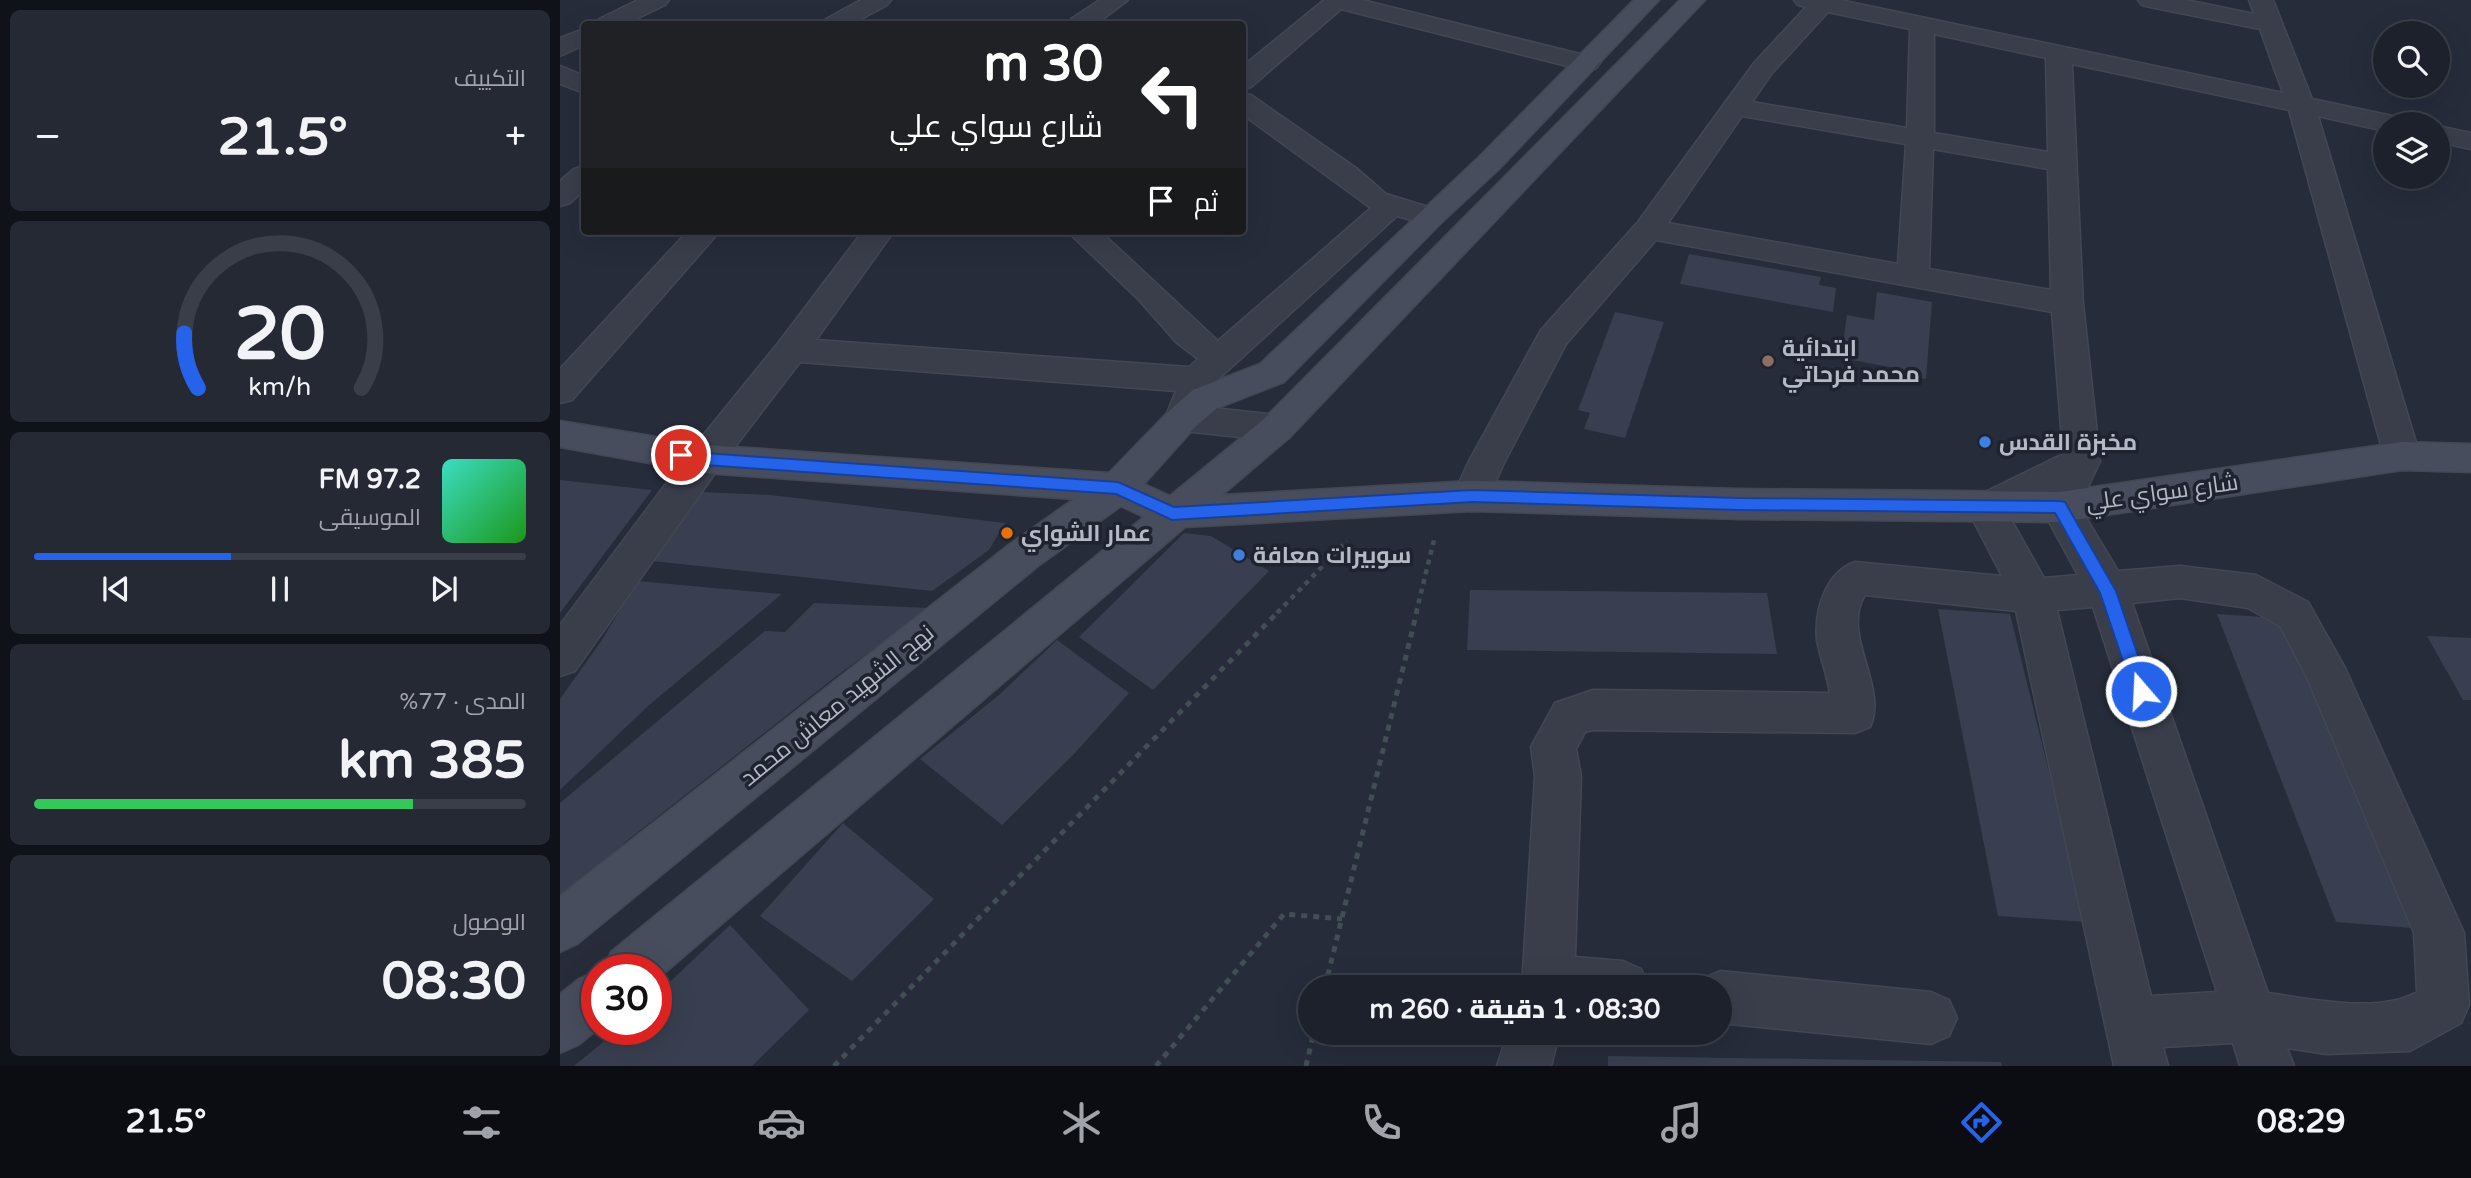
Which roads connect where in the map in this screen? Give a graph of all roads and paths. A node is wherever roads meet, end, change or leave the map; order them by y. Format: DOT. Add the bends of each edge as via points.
graph roads {
  1 [pos="657,0"];
  2 [pos="879,0"];
  3 [pos="1116,0"];
  4 [pos="1337,0"];
  5 [pos="1647,0"];
  6 [pos="1693,0"];
  7 [pos="2150,0"];
  8 [pos="1818,1"];
  9 [pos="2265,12"];
  10 [pos="614,21"];
  11 [pos="840,21"];
  12 [pos="1084,21"];
  13 [pos="1922,26"];
  14 [pos="581,38"];
  15 [pos="560,48"];
  16 [pos="2059,55"];
  17 [pos="1587,63"];
  18 [pos="560,74"];
  19 [pos="1246,78"];
  20 [pos="581,84"];
  21 [pos="1246,104"];
  22 [pos="2301,105"];
  23 [pos="1735,107"];
  24 [pos="2373,120"];
  25 [pos="2450,137"];
  26 [pos="1920,138"];
  27 [pos="2471,141"];
  28 [pos="2064,163"];
  29 [pos="581,178"];
  30 [pos="560,197"];
  31 [pos="1392,205"];
  32 [pos="1430,217"];
  33 [pos="1649,229"];
  34 [pos="701,235"];
  35 [pos="876,235"];
  36 [pos="1086,235"];
  37 [pos="1913,275"];
  38 [pos="2067,304"];
  39 [pos="791,350"];
  40 [pos="1208,370"];
  41 [pos="560,391"];
  42 [pos="1183,418"];
  43 [pos="1277,428"];
  44 [pos="560,434"];
  45 [pos="2402,456"];
  46 [pos="2471,458"];
  47 [pos="705,459"];
  48 [pos="2082,461"];
  49 [pos="1118,488"];
  50 [pos="1458,497"];
  51 [pos="1386,501"];
  52 [pos="2060,507"];
  53 [pos="1986,508"];
  54 [pos="1172,513"];
  55 [pos="2108,591"];
  56 [pos="2033,596"];
  57 [pos="560,658"];
  58 [pos="1342,919"];
  59 [pos="560,927"];
  60 [pos="648,954"];
  61 [pos="1328,975"];
  62 [pos="1549,975"];
  63 [pos="1732,998"];
  64 [pos="581,1010"];
  65 [pos="2250,1016"];
  66 [pos="1931,1018"];
  67 [pos="2130,1023"];
  68 [pos="560,1027"];
  69 [pos="1311,1045"];
  70 [pos="1530,1045"];
  71 [pos="834,1066"];
  72 [pos="1156,1066"];
  73 [pos="1306,1066"];
  74 [pos="1524,1066"];
  75 [pos="2141,1066"];
  76 [pos="2267,1066"];
  1 -- 10 [label="street"];
  2 -- 11 [label="street"];
  3 -- 12 [label="street"];
  4 -- 17 [label="street"];
  4 -- 19 [label="street"];
  5 -- 17 [label="main road, نهج الشهيد معاش محمد"];
  6 -- 43 [label="main road"];
  7 -- 9 [label="street"];
  8 -- 13 [label="street"];
  8 -- 23 [label="street"];
  9 -- 22 [label="street"];
  13 -- 16 [label="street"];
  13 -- 26 [label="street"];
  14 -- 15 [label="street"];
  16 -- 22 [label="street"];
  16 -- 28 [label="street"];
  17 -- 32 [label="main road, نهج الشهيد معاش محمد"];
  18 -- 20 [label="street"];
  21 -- 31 [label="street" via="1376,200"];
  22 -- 24 [label="street"];
  22 -- 45 [label="street"];
  23 -- 26 [label="street"];
  23 -- 33 [label="street"];
  25 -- 27 [label="street"];
  26 -- 28 [label="street"];
  26 -- 37 [label="street"];
  28 -- 38 [label="street"];
  29 -- 30 [label="street"];
  31 -- 32 [label="street"];
  31 -- 40 [label="street"];
  32 -- 42 [label="main road, نهج الشهيد معاش محمد" via="1272,373 1205,399"];
  33 -- 37 [label="street"];
  33 -- 50 [label="street" via="1553,338 1486,463"];
  34 -- 41 [label="street"];
  35 -- 39 [label="street"];
  36 -- 40 [label="street" via="1188,334"];
  37 -- 38 [label="street"];
  38 -- 48 [label="street"];
  39 -- 40 [label="street"];
  39 -- 47 [label="street"];
  40 -- 42 [label="street"];
  42 -- 43 [label="street"];
  42 -- 49 [label="main road, نهج الشهيد معاش محمد"];
  43 -- 54 [label="main road"];
  44 -- 47 [label="main road, شارع سواي علي"];
  45 -- 46 [label="main road, شارع سواي علي"];
  45 -- 52 [label="main road, شارع سواي علي"];
  47 -- 49 [label="main road, شارع سواي علي"];
  47 -- 57 [label="street"];
  48 -- 52 [label="street"];
  48 -- 53 [label="street"];
  49 -- 54 [label="main road, شارع سواي علي"];
  49 -- 59 [label="main road, نهج الشهيد معاش محمد" via="1024,555"];
  50 -- 51 [label="main road, شارع سواي علي"];
  50 -- 53 [label="main road, شارع سواي علي"];
  50 -- 58 [label="path"];
  51 -- 54 [label="main road, شارع سواي علي"];
  51 -- 71 [label="path"];
  52 -- 53 [label="main road, شارع سواي علي"];
  52 -- 55 [label="street"];
  53 -- 56 [label="street"];
  54 -- 60 [label="main road"];
  55 -- 56 [label="street"];
  55 -- 65 [label="street"];
  55 -- 65 [label="street" via="2180,582 2256,592 2294,614 2324,668 2439,933 2443,1005 2410,1025 2327,1028"];
  56 -- 62 [label="street" via="1855,578 1841,600 1838,639 1855,713 1593,710 1570,717 1553,747 1558,776"];
  56 -- 67 [label="street"];
  58 -- 61 [label="path"];
  58 -- 72 [label="path" via="1284,914"];
  63 -- 66 [label="street"];
  64 -- 68 [label="main road"];
  65 -- 67 [label="street"];
  65 -- 76 [label="street"];
  67 -- 75 [label="street"];
  69 -- 73 [label="path"];
  70 -- 74 [label="street"];
}
